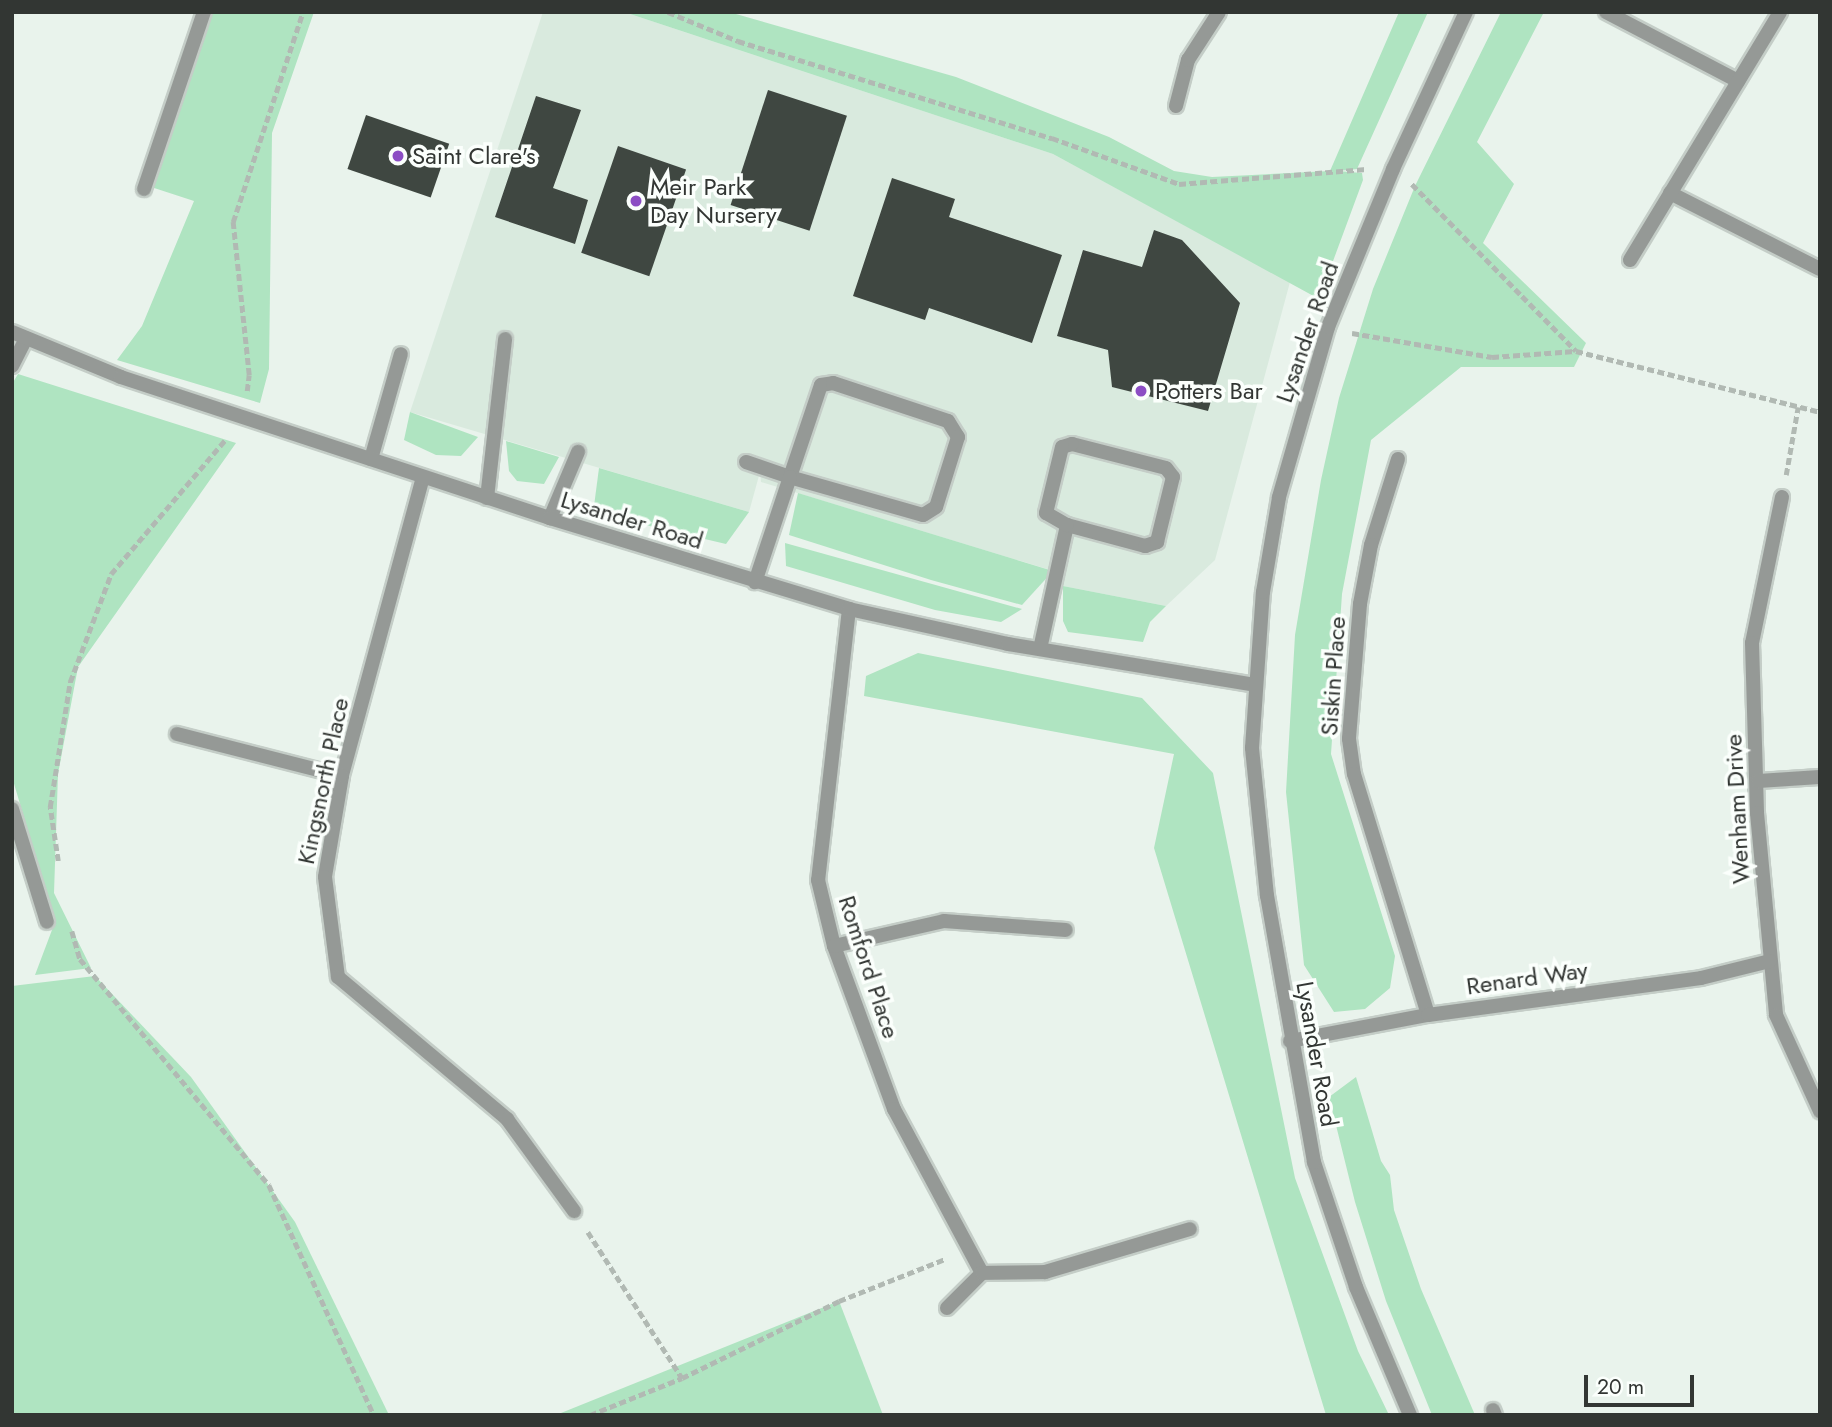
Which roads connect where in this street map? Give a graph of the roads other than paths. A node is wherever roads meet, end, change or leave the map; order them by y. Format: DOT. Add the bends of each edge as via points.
graph roads {
  1 [pos="204,12"];
  2 [pos="1219,12"];
  3 [pos="1466,12"];
  4 [pos="1606,12"];
  5 [pos="1780,12"];
  6 [pos="1738,81"];
  7 [pos="1176,106"];
  8 [pos="144,189"];
  9 [pos="1671,192"];
  10 [pos="1630,260"];
  11 [pos="1820,269"];
  12 [pos="12,332"];
  13 [pos="26,338"];
  14 [pos="505,339"];
  15 [pos="401,354"];
  16 [pos="12,366"];
  17 [pos="578,452"];
  18 [pos="371,459"];
  19 [pos="1398,459"];
  20 [pos="746,462"];
  21 [pos="423,477"];
  22 [pos="790,477"];
  23 [pos="1782,497"];
  24 [pos="487,498"];
  25 [pos="550,519"];
  26 [pos="1067,526"];
  27 [pos="755,582"];
  28 [pos="849,609"];
  29 [pos="1040,649"];
  30 [pos="1256,685"];
  31 [pos="177,734"];
  32 [pos="342,776"];
  33 [pos="1820,777"];
  34 [pos="1758,782"];
  35 [pos="12,809"];
  36 [pos="47,922"];
  37 [pos="1066,930"];
  38 [pos="834,946"];
  39 [pos="1770,961"];
  40 [pos="1428,1015"];
  41 [pos="1290,1041"];
  42 [pos="1820,1111"];
  43 [pos="574,1211"];
  44 [pos="1189,1229"];
  45 [pos="982,1273"];
  46 [pos="947,1308"];
  47 [pos="1409,1415"];
  1 -- 8 [label="street"];
  2 -- 7 [label="street" via="1188,60"];
  3 -- 30 [label="street, Lysander Road" via="1393,169 1328,327 1279,496 1263,592"];
  4 -- 6 [label="street"];
  5 -- 6 [label="street"];
  6 -- 9 [label="street"];
  9 -- 10 [label="street"];
  9 -- 11 [label="street"];
  12 -- 13 [label="street, Lysander Road"];
  13 -- 16 [label="street"];
  13 -- 18 [label="street, Lysander Road" via="121,377"];
  14 -- 24 [label="street"];
  15 -- 18 [label="street"];
  17 -- 25 [label="street"];
  18 -- 21 [label="street, Lysander Road"];
  19 -- 40 [label="street, Siskin Place" via="1371,545 1360,604 1349,739 1354,774"];
  20 -- 22 [label="street"];
  21 -- 24 [label="street, Lysander Road"];
  21 -- 32 [label="street, Kingsnorth Place"];
  22 -- 22 [label="street" via="923,515 936,507 958,437 948,421 833,383 821,385"];
  22 -- 27 [label="street"];
  23 -- 34 [label="street, Wenham Drive" via="1752,643"];
  24 -- 25 [label="street, Lysander Road"];
  25 -- 27 [label="street, Lysander Road"];
  26 -- 26 [label="street" via="1145,546 1157,542 1173,477 1166,468 1073,444 1062,447 1046,513"];
  26 -- 29 [label="street"];
  27 -- 28 [label="street, Lysander Road"];
  28 -- 29 [label="street, Lysander Road"];
  28 -- 38 [label="street, Romford Place" via="818,880"];
  29 -- 30 [label="street, Lysander Road"];
  30 -- 41 [label="street, Lysander Road" via="1252,748 1267,896"];
  31 -- 32 [label="street"];
  32 -- 43 [label="street, Kingsnorth Place" via="325,877 338,977 507,1119"];
  33 -- 34 [label="street"];
  34 -- 39 [label="street, Wenham Drive"];
  35 -- 36 [label="street"];
  37 -- 38 [label="street" via="944,921"];
  38 -- 45 [label="street, Romford Place" via="894,1110"];
  39 -- 40 [label="street, Renard Way" via="1701,978"];
  39 -- 42 [label="street, Wenham Drive" via="1776,1015"];
  40 -- 41 [label="street, Renard Way"];
  41 -- 47 [label="street, Lysander Road" via="1314,1162 1356,1287"];
  44 -- 45 [label="street" via="1045,1272"];
  45 -- 46 [label="street"];
}
